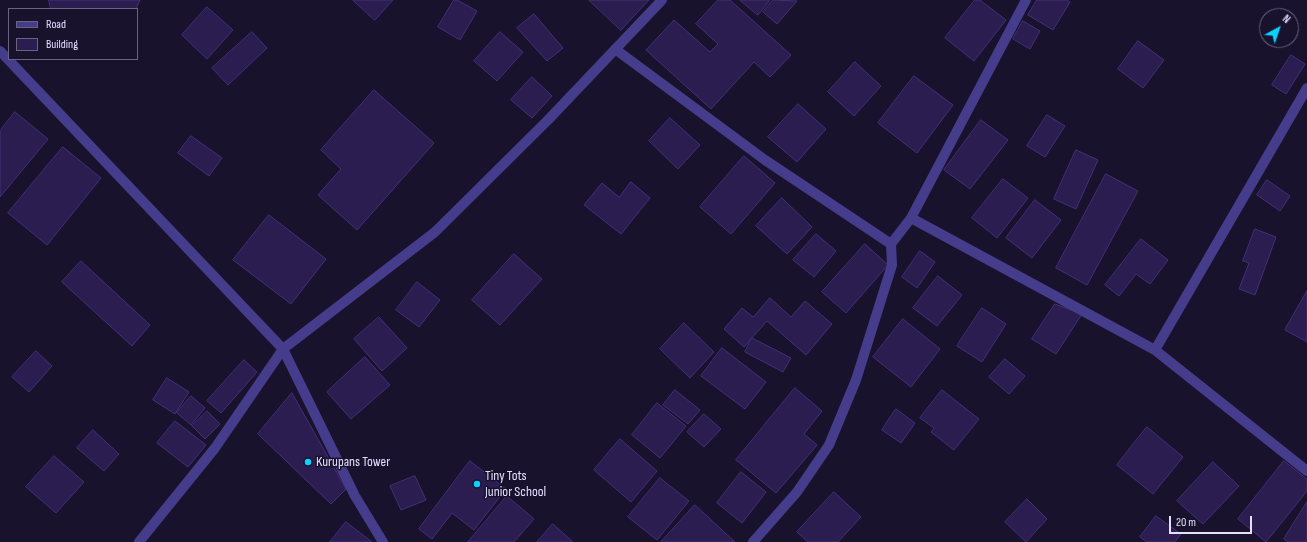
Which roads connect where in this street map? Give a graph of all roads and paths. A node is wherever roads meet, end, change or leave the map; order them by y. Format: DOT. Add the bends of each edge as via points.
graph roads {
  1 [pos="662,0"];
  2 [pos="1026,0"];
  3 [pos="615,49"];
  4 [pos="0,51"];
  5 [pos="8,59"];
  6 [pos="9,60"];
  7 [pos="1307,88"];
  8 [pos="911,218"];
  9 [pos="891,244"];
  10 [pos="283,349"];
  11 [pos="1155,350"];
  12 [pos="1307,471"];
  13 [pos="139,542"];
  14 [pos="383,542"];
  15 [pos="753,542"];
  1 -- 3 [label="street"];
  2 -- 8 [label="street"];
  3 -- 9 [label="street" via="765,160"];
  3 -- 10 [label="street" via="435,232"];
  4 -- 5 [label="street"];
  6 -- 10 [label="street"];
  7 -- 11 [label="street"];
  8 -- 9 [label="street"];
  8 -- 11 [label="street"];
  9 -- 15 [label="street" via="892,265 856,380 829,445 797,492"];
  10 -- 13 [label="street" via="216,448"];
  10 -- 14 [label="street" via="354,496"];
  11 -- 12 [label="street"];
}
